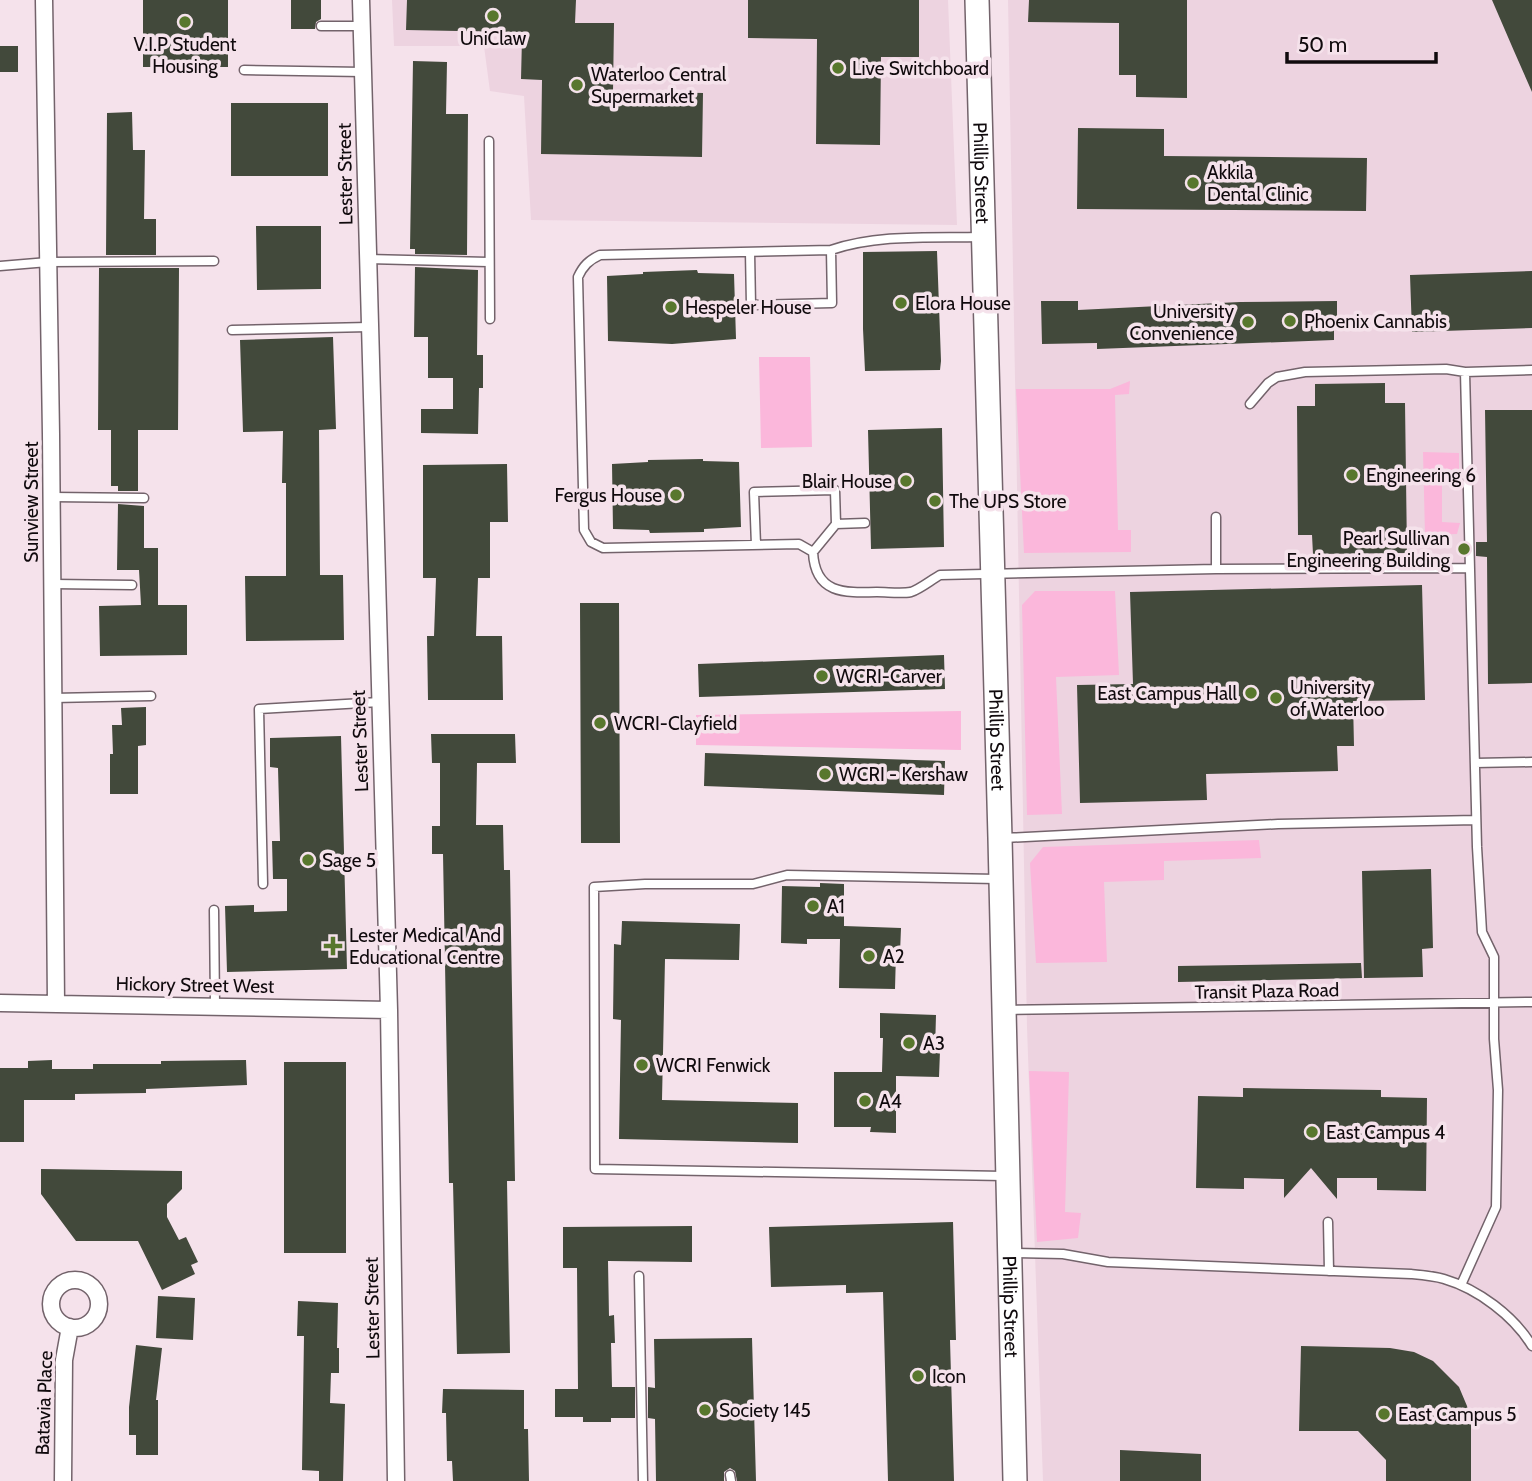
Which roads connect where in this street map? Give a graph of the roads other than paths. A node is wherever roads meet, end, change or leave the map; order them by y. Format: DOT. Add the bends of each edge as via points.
graph roads {
  1 [pos="44,0"];
  2 [pos="361,0"];
  3 [pos="976,0"];
  4 [pos="321,26"];
  5 [pos="362,26"];
  6 [pos="244,69"];
  7 [pos="363,72"];
  8 [pos="489,141"];
  9 [pos="984,237"];
  10 [pos="831,250"];
  11 [pos="750,252"];
  12 [pos="368,259"];
  13 [pos="214,261"];
  14 [pos="48,262"];
  15 [pos="488,262"];
  16 [pos="0,266"];
  17 [pos="490,319"];
  18 [pos="369,327"];
  19 [pos="232,330"];
  20 [pos="1532,370"];
  21 [pos="1465,372"];
  22 [pos="1250,404"];
  23 [pos="52,497"];
  24 [pos="144,498"];
  25 [pos="1216,517"];
  26 [pos="865,523"];
  27 [pos="836,524"];
  28 [pos="756,545"];
  29 [pos="813,552"];
  30 [pos="1470,568"];
  31 [pos="1216,569"];
  32 [pos="993,574"];
  33 [pos="52,584"];
  34 [pos="132,585"];
  35 [pos="151,696"];
  36 [pos="53,698"];
  37 [pos="380,702"];
  38 [pos="1532,762"];
  39 [pos="1475,763"];
  40 [pos="1476,820"];
  41 [pos="1000,838"];
  42 [pos="1001,879"];
  43 [pos="263,884"];
  44 [pos="215,910"];
  45 [pos="1532,1002"];
  46 [pos="0,1003"];
  47 [pos="56,1003"];
  48 [pos="1494,1003"];
  49 [pos="215,1006"];
  50 [pos="389,1010"];
  51 [pos="1003,1010"];
  52 [pos="1007,1176"];
  53 [pos="1328,1222"];
  54 [pos="1009,1252"];
  55 [pos="1329,1271"];
  56 [pos="639,1276"];
  57 [pos="1461,1285"];
  58 [pos="70,1327"];
  59 [pos="1532,1346"];
  60 [pos="63,1481"];
  61 [pos="396,1481"];
  62 [pos="643,1481"];
  63 [pos="1015,1481"];
  1 -- 14 [label="street, Sunview Street"];
  2 -- 5 [label="street, Lester Street"];
  3 -- 9 [label="street, Phillip Street"];
  4 -- 5 [label="lane"];
  5 -- 7 [label="street, Lester Street"];
  6 -- 7 [label="lane"];
  7 -- 12 [label="street, Lester Street"];
  8 -- 15 [label="lane"];
  9 -- 10 [label="lane" via="877,240"];
  9 -- 32 [label="street, Phillip Street"];
  10 -- 11 [label="lane"];
  10 -- 11 [label="lane" via="832,303 821,304 751,305"];
  11 -- 28 [label="lane" via="600,255 586,263 578,277 579,332 584,530 591,542 603,548"];
  12 -- 15 [label="lane"];
  12 -- 18 [label="street, Lester Street"];
  13 -- 14 [label="lane"];
  14 -- 16 [label="lane"];
  14 -- 23 [label="street, Sunview Street"];
  15 -- 17 [label="lane"];
  18 -- 19 [label="lane"];
  18 -- 37 [label="street, Lester Street"];
  20 -- 21 [label="lane"];
  21 -- 22 [label="lane" via="1305,372 1277,377"];
  21 -- 30 [label="lane"];
  23 -- 24 [label="lane"];
  23 -- 33 [label="street, Sunview Street"];
  25 -- 31 [label="lane"];
  26 -- 27 [label="lane"];
  27 -- 28 [label="lane" via="835,490 754,492"];
  27 -- 29 [label="lane"];
  28 -- 29 [label="lane" via="799,544"];
  29 -- 32 [label="lane" via="818,576 838,591 912,592 940,575"];
  30 -- 31 [label="lane"];
  30 -- 39 [label="lane"];
  31 -- 32 [label="lane"];
  32 -- 41 [label="street, Phillip Street"];
  33 -- 34 [label="lane"];
  33 -- 36 [label="street, Sunview Street"];
  35 -- 36 [label="lane"];
  36 -- 47 [label="street, Sunview Street"];
  37 -- 43 [label="lane" via="259,709"];
  37 -- 50 [label="street, Lester Street"];
  38 -- 39 [label="lane"];
  39 -- 40 [label="lane"];
  40 -- 41 [label="lane"];
  40 -- 48 [label="lane" via="1482,932 1494,957"];
  41 -- 42 [label="street, Phillip Street"];
  42 -- 51 [label="street, Phillip Street"];
  42 -- 52 [label="lane" via="788,876 753,884 594,887 595,1169"];
  44 -- 49 [label="lane"];
  45 -- 48 [label="lane, Transit Plaza Road"];
  46 -- 47 [label="street, Hickory Street West"];
  47 -- 49 [label="street, Hickory Street West"];
  48 -- 51 [label="lane, Transit Plaza Road"];
  48 -- 57 [label="lane" via="1496,1207"];
  49 -- 50 [label="street, Hickory Street West"];
  50 -- 61 [label="street, Lester Street"];
  51 -- 52 [label="street, Phillip Street"];
  52 -- 54 [label="street, Phillip Street"];
  53 -- 55 [label="lane"];
  54 -- 55 [label="lane" via="1108,1262"];
  54 -- 63 [label="street, Phillip Street"];
  55 -- 57 [label="lane" via="1411,1274"];
  56 -- 62 [label="lane"];
  57 -- 59 [label="lane" via="1504,1313"];
  58 -- 60 [label="street, Batavia Place" via="64,1360"];
}
